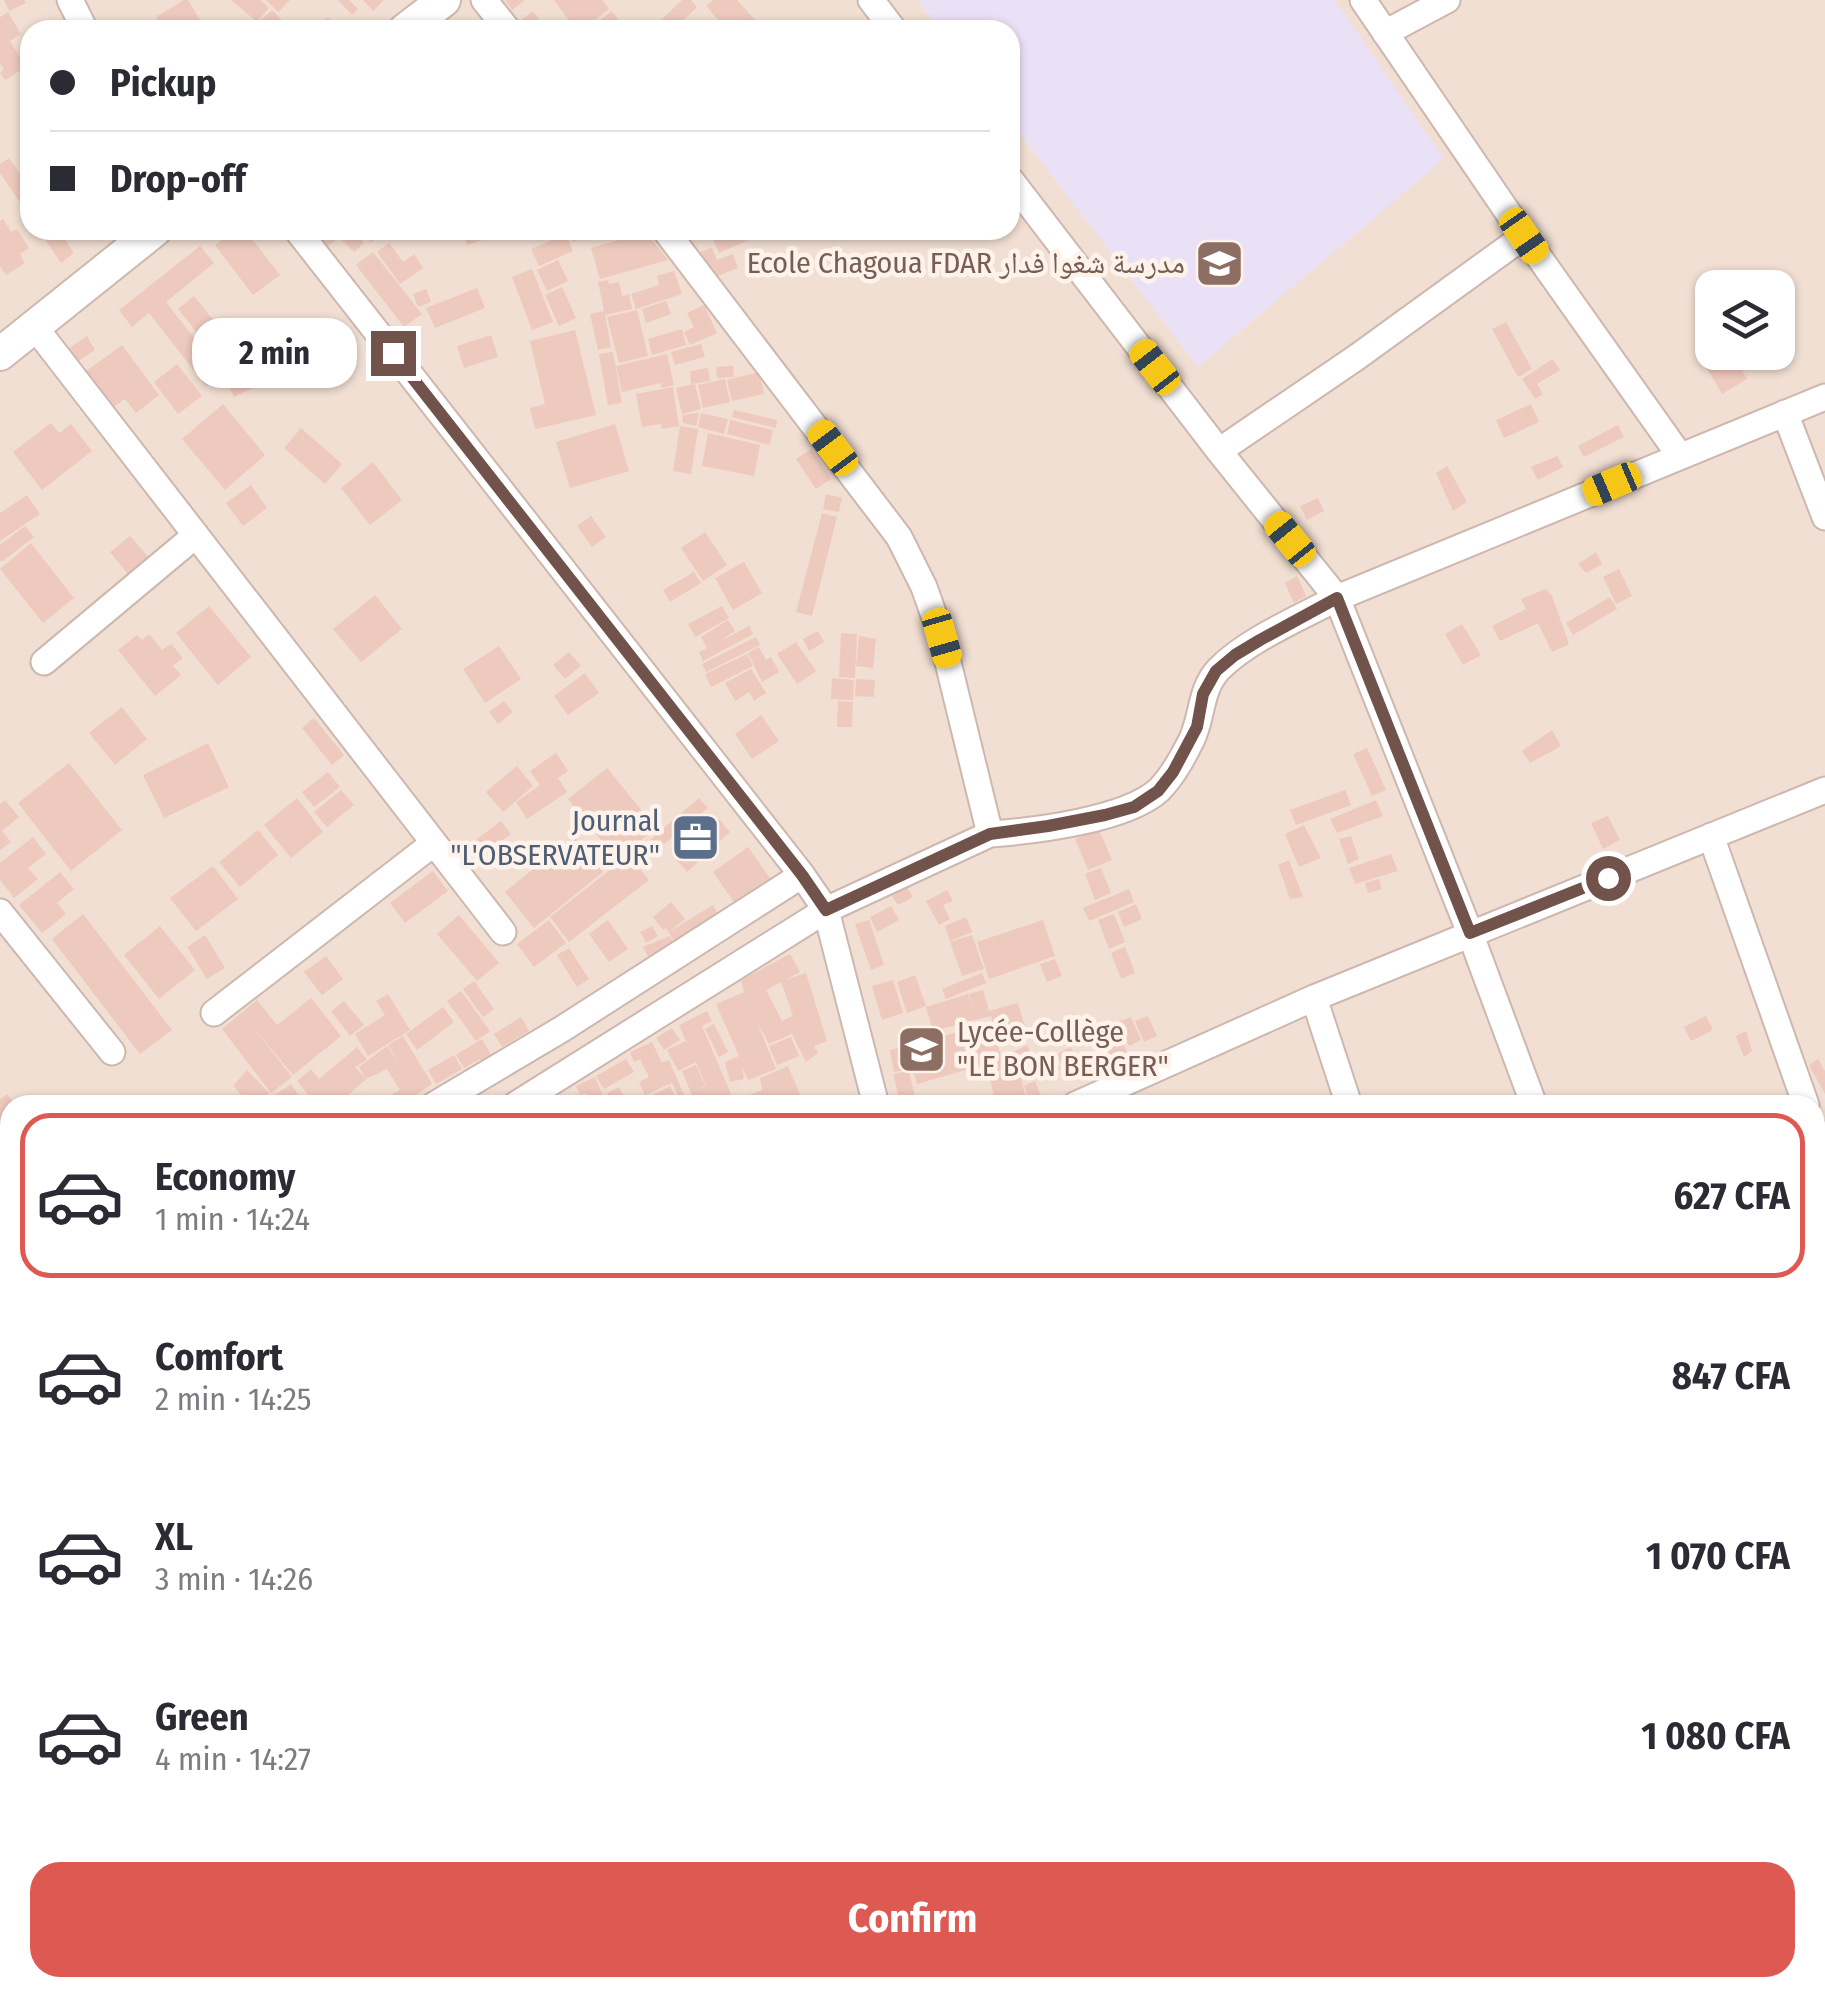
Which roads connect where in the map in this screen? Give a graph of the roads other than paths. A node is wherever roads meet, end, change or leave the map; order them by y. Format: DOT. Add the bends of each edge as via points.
graph roads {
  1 [pos="444,0"];
  2 [pos="484,0"];
  3 [pos="871,0"];
  4 [pos="1363,0"];
  5 [pos="1447,0"];
  6 [pos="419,20"];
  7 [pos="500,20"];
  8 [pos="886,20"];
  9 [pos="1386,33"];
  10 [pos="1020,193"];
  11 [pos="1524,236"];
  12 [pos="142,240"];
  13 [pos="305,240"];
  14 [pos="672,240"];
  15 [pos="34,326"];
  16 [pos="0,354"];
  17 [pos="1825,397"];
  18 [pos="1785,413"];
  19 [pos="1219,451"];
  20 [pos="1680,456"];
  21 [pos="1825,517"];
  22 [pos="196,535"];
  23 [pos="1337,598"];
  24 [pos="44,662"];
  25 [pos="1825,790"];
  26 [pos="990,834"];
  27 [pos="1711,836"];
  28 [pos="434,843"];
  29 [pos="802,875"];
  30 [pos="826,910"];
  31 [pos="0,912"];
  32 [pos="503,932"];
  33 [pos="1470,933"];
  34 [pos="1314,998"];
  35 [pos="214,1012"];
  36 [pos="112,1052"];
  37 [pos="559,1080"];
  38 [pos="451,1095"];
  39 [pos="533,1095"];
  40 [pos="563,1095"];
  41 [pos="873,1095"];
  42 [pos="1118,1095"];
  43 [pos="1346,1095"];
  44 [pos="1530,1095"];
  45 [pos="1802,1095"];
  1 -- 6 [label="street"];
  2 -- 7 [label="street"];
  3 -- 8 [label="street"];
  4 -- 9 [label="street"];
  5 -- 9 [label="street"];
  9 -- 11 [label="street"];
  10 -- 19 [label="street"];
  11 -- 19 [label="street"];
  11 -- 20 [label="street"];
  12 -- 15 [label="street"];
  13 -- 29 [label="street"];
  14 -- 26 [label="street" via="899,538 942,638"];
  15 -- 16 [label="street"];
  15 -- 22 [label="street"];
  17 -- 18 [label="street"];
  18 -- 20 [label="street"];
  18 -- 21 [label="street"];
  19 -- 23 [label="street"];
  20 -- 23 [label="street"];
  22 -- 24 [label="street"];
  22 -- 28 [label="street"];
  23 -- 26 [label="street" via="1216,671 1186,750 1158,791 1105,815"];
  23 -- 33 [label="street"];
  25 -- 27 [label="street"];
  26 -- 30 [label="street"];
  27 -- 33 [label="street"];
  27 -- 45 [label="street"];
  28 -- 32 [label="street"];
  28 -- 35 [label="street"];
  29 -- 30 [label="street"];
  29 -- 38 [label="street"];
  30 -- 37 [label="street"];
  30 -- 41 [label="street"];
  31 -- 36 [label="street"];
  33 -- 34 [label="street"];
  33 -- 44 [label="street"];
  34 -- 42 [label="street"];
  34 -- 43 [label="street"];
  37 -- 39 [label="street"];
  37 -- 40 [label="street"];
}
